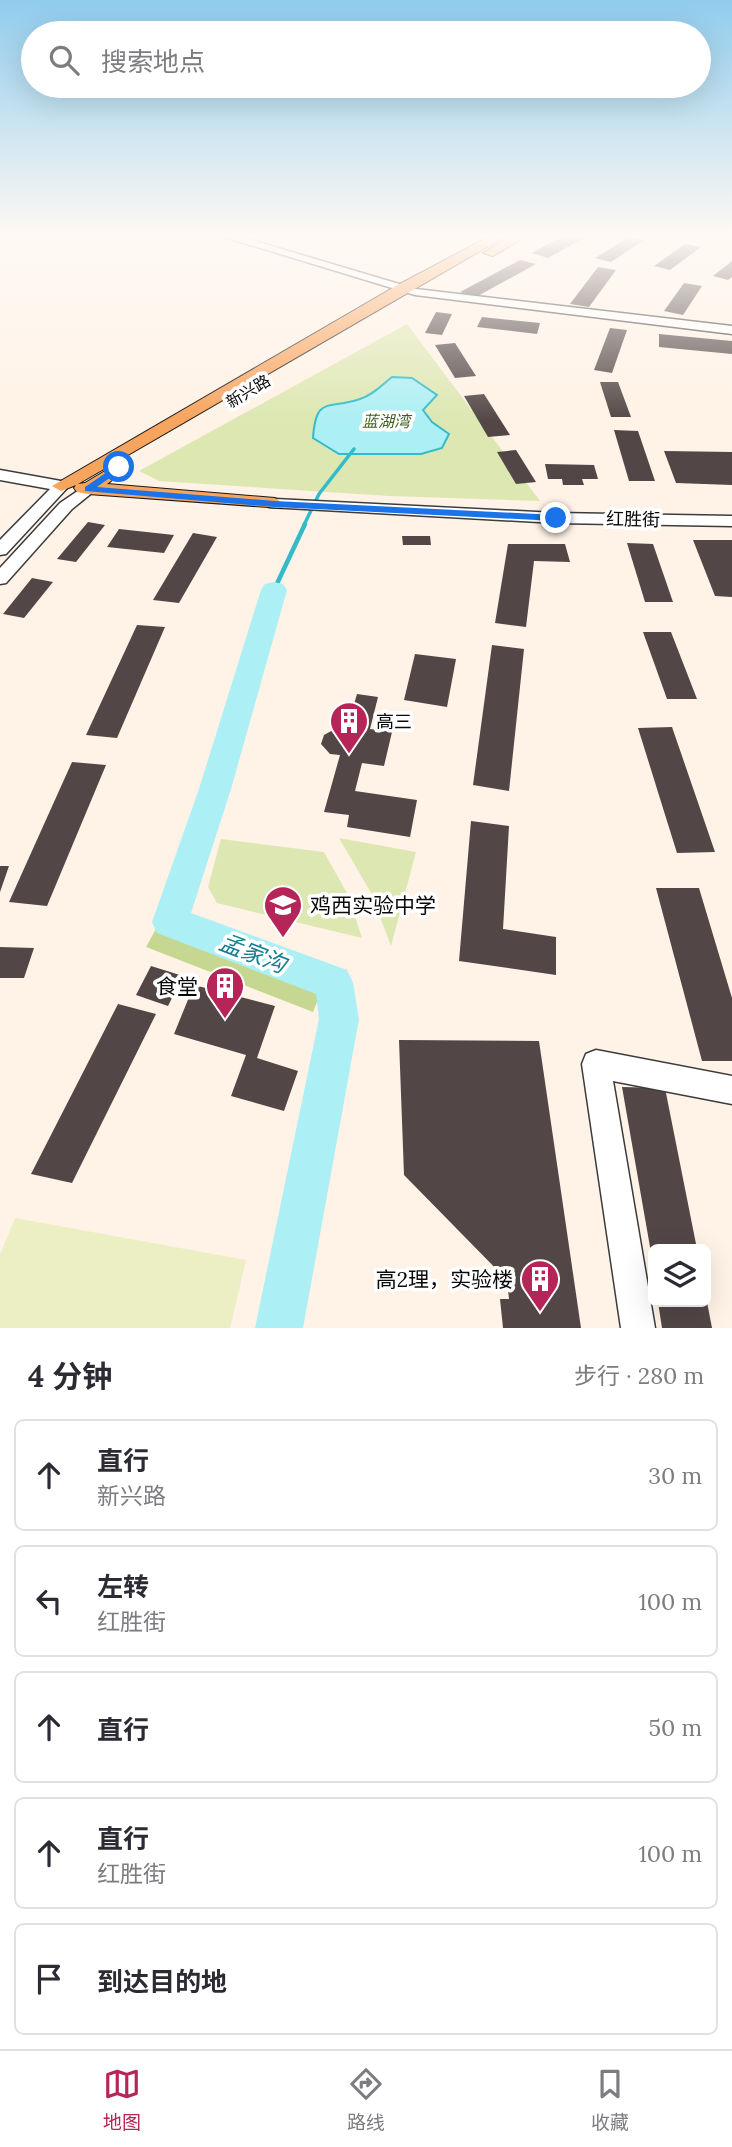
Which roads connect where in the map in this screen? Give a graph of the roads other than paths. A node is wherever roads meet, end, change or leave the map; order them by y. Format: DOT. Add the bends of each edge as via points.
graph roads {
  1 [pos="394,298"];
  2 [pos="395,298"];
  3 [pos="473,298"];
  4 [pos="732,330"];
  5 [pos="0,475"];
  6 [pos="61,486"];
  7 [pos="88,489"];
  8 [pos="275,504"];
  9 [pos="367,509"];
  10 [pos="732,521"];
  11 [pos="0,550"];
  12 [pos="0,579"];
  13 [pos="732,1090"];
  14 [pos="638,1328"];
  1 -- 6 [label="main road, 新兴路"];
  2 -- 7 [label="main road, 新兴路"];
  3 -- 4 [label="street"];
  5 -- 6 [label="street"];
  6 -- 7 [label="main road"];
  6 -- 11 [label="street, 新兴路"];
  7 -- 8 [label="main road"];
  7 -- 12 [label="street, 新兴路" via="66,506"];
  8 -- 9 [label="street"];
  9 -- 10 [label="street, 红胜街"];
  13 -- 14 [label="street" via="596,1064"];
}
